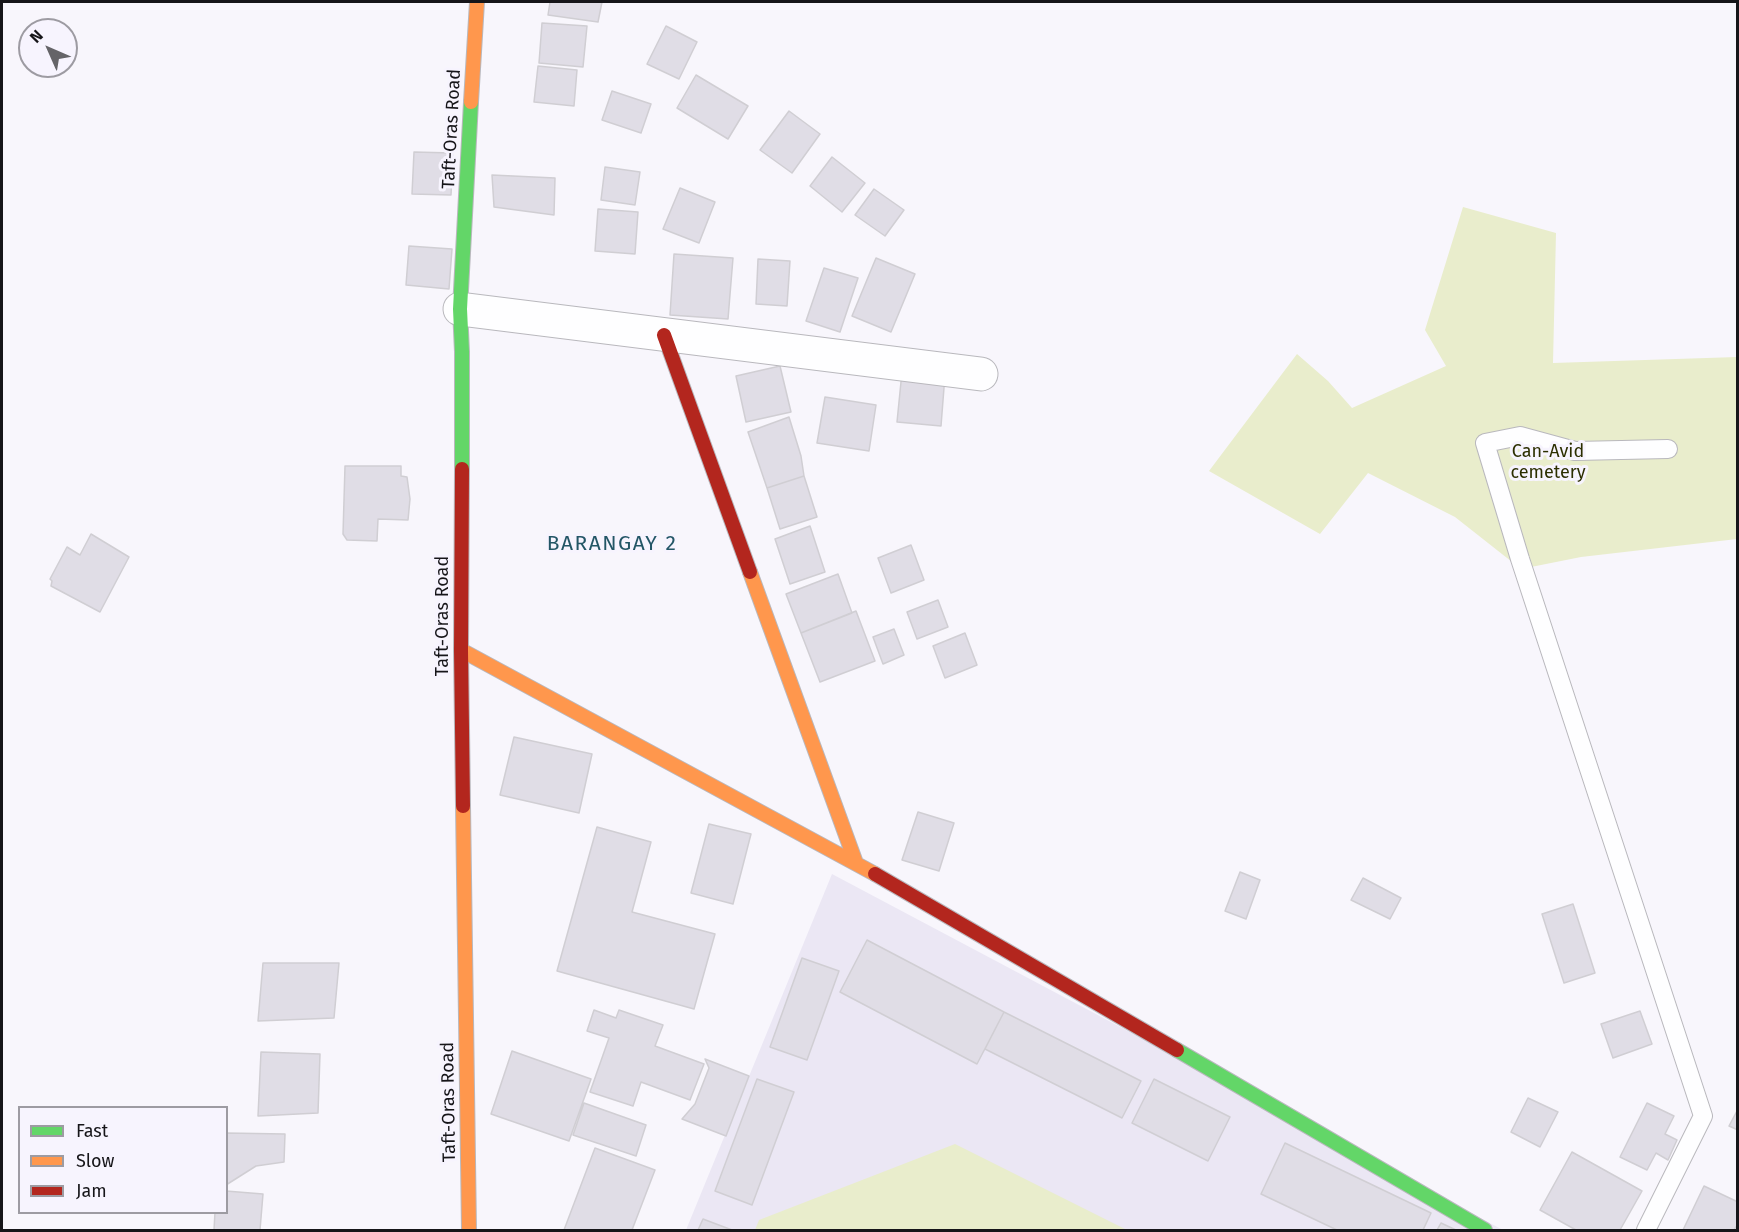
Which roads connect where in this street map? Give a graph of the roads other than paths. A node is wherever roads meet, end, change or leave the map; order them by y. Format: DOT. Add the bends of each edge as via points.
graph roads {
  1 [pos="477,2"];
  2 [pos="460,309"];
  3 [pos="664,335"];
  4 [pos="981,374"];
  5 [pos="1668,449"];
  6 [pos="461,650"];
  7 [pos="856,863"];
  8 [pos="469,1230"];
  9 [pos="1485,1230"];
  10 [pos="1646,1230"];
  1 -- 2 [label="street, Taft-Oras Road"];
  2 -- 3 [label="street"];
  2 -- 6 [label="street, Taft-Oras Road"];
  3 -- 4 [label="street"];
  3 -- 7 [label="street"];
  5 -- 10 [label="lane" via="1575,451 1520,436 1485,443 1703,1116"];
  6 -- 7 [label="street"];
  6 -- 8 [label="street, Taft-Oras Road"];
  7 -- 9 [label="street"];
}
